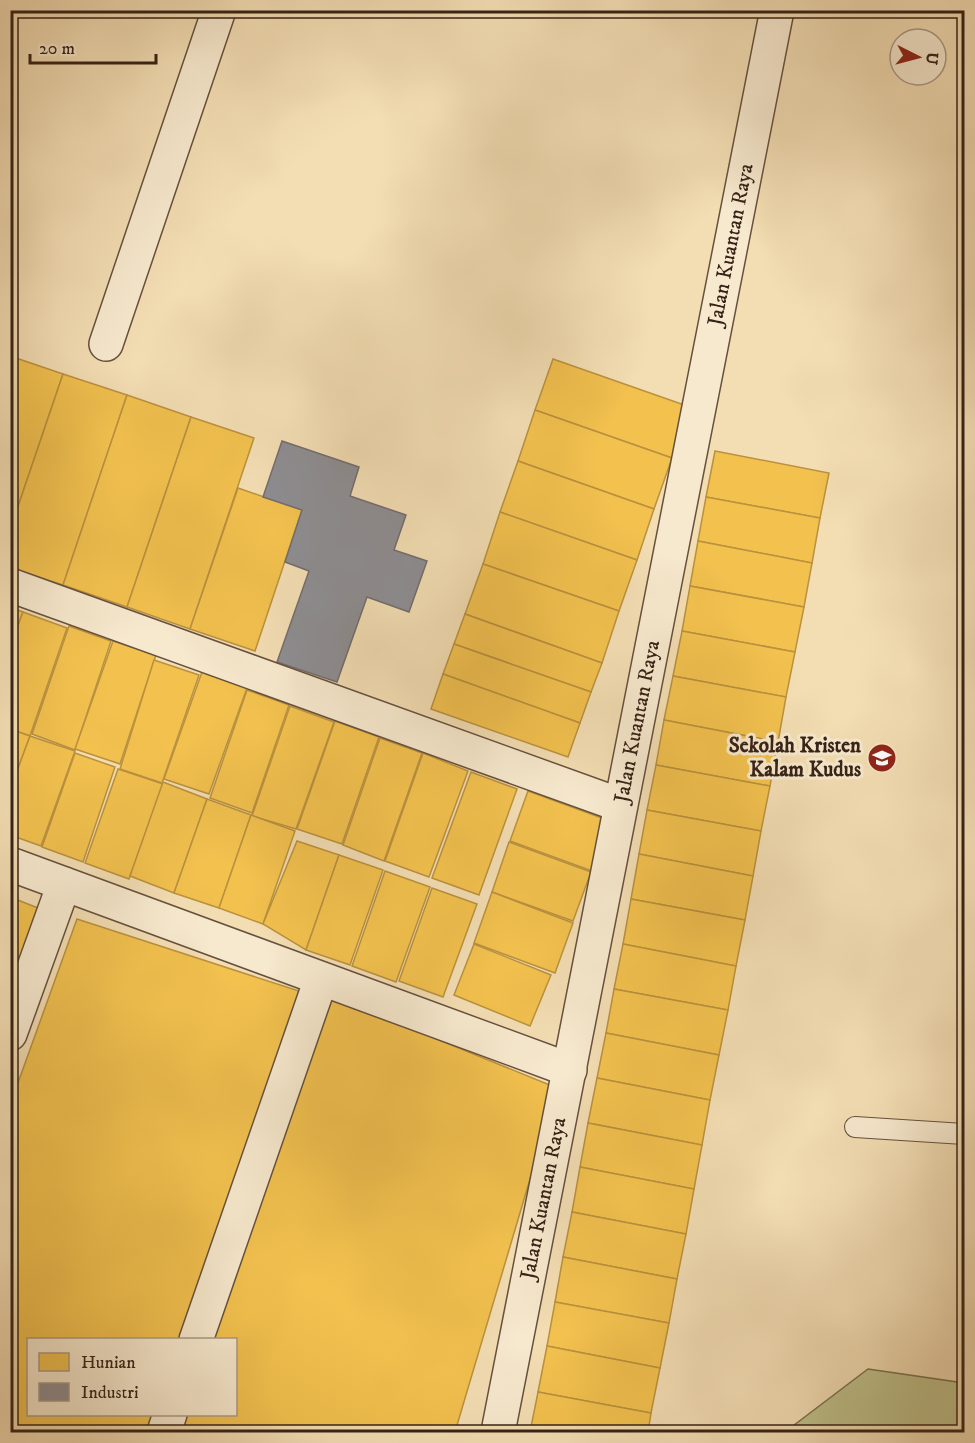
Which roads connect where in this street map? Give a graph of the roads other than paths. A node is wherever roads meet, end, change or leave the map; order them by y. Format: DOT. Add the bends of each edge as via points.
graph roads {
  1 [pos="219,10"];
  2 [pos="777,10"];
  3 [pos="106,344"];
  4 [pos="10,585"];
  5 [pos="620,806"];
  6 [pos="10,864"];
  7 [pos="64,884"];
  8 [pos="321,979"];
  9 [pos="10,1034"];
  10 [pos="570,1070"];
  11 [pos="855,1127"];
  12 [pos="964,1134"];
  13 [pos="197,1338"];
  14 [pos="169,1416"];
  15 [pos="164,1432"];
  16 [pos="498,1432"];
  1 -- 3 [label="street"];
  2 -- 5 [label="street, Jalan Kuantan Raya"];
  4 -- 5 [label="street"];
  5 -- 10 [label="street, Jalan Kuantan Raya"];
  6 -- 7 [label="street"];
  7 -- 8 [label="street"];
  7 -- 9 [label="street"];
  8 -- 10 [label="street"];
  8 -- 13 [label="street"];
  10 -- 16 [label="street, Jalan Kuantan Raya"];
  11 -- 12 [label="lane"];
  14 -- 15 [label="street"];
}
